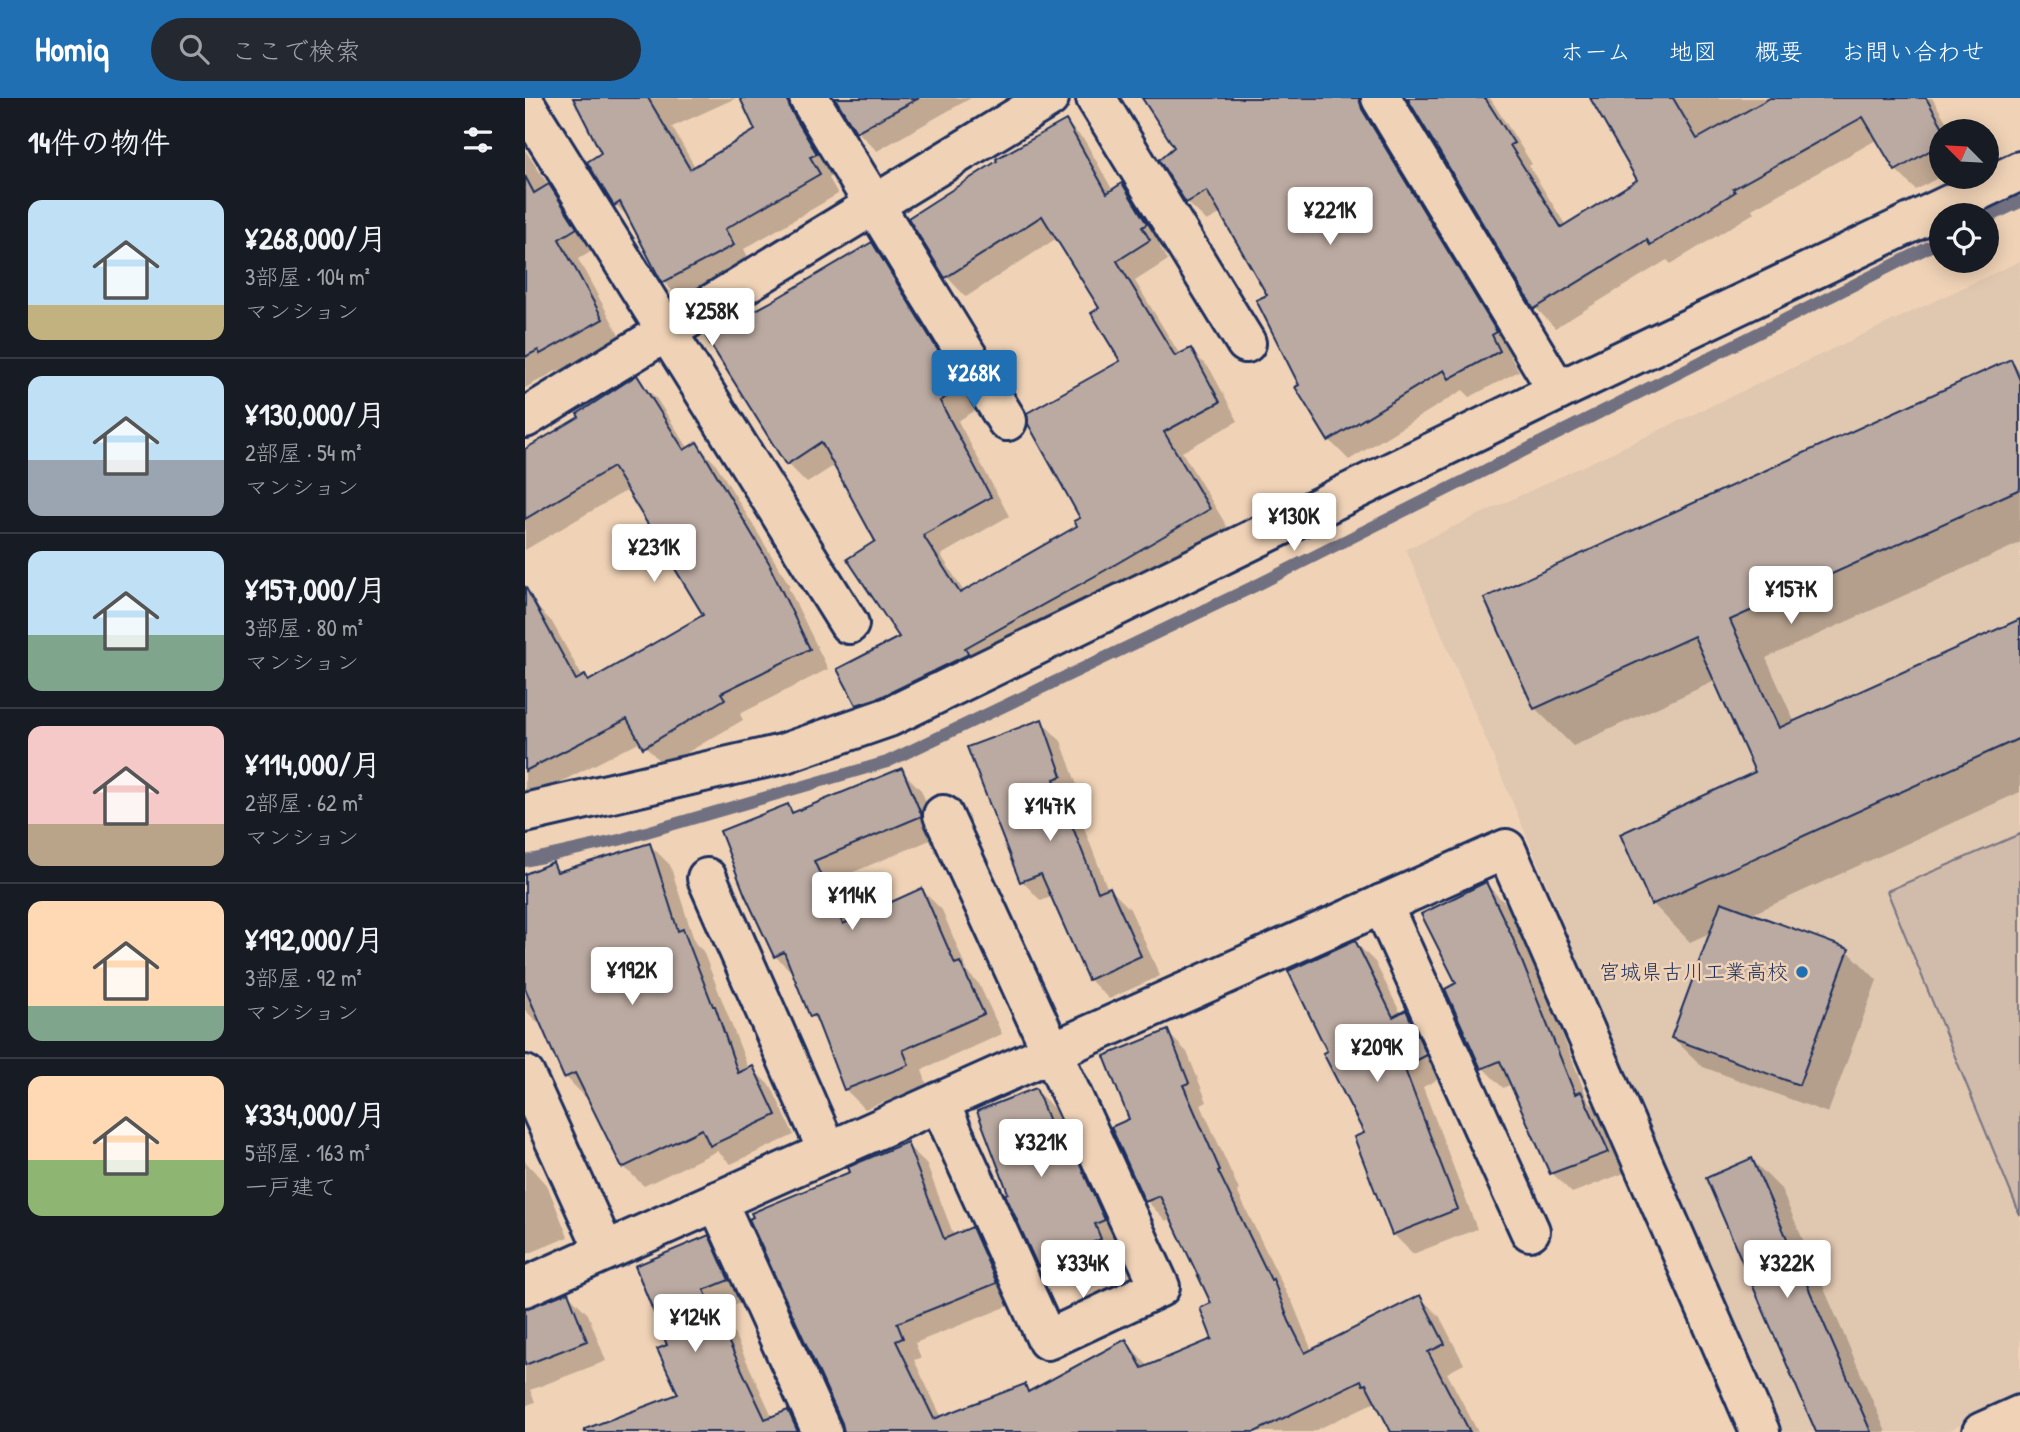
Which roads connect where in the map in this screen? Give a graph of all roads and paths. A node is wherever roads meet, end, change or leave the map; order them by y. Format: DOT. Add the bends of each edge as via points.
graph roads {
  1 [pos="809,98"];
  2 [pos="1049,98"];
  3 [pos="1096,98"];
  4 [pos="1381,98"];
  5 [pos="525,104"];
  6 [pos="2020,171"];
  7 [pos="874,205"];
  8 [pos="666,331"];
  9 [pos="1246,343"];
  10 [pos="1558,391"];
  11 [pos="525,418"];
  12 [pos="1007,421"];
  13 [pos="849,624"];
  14 [pos="525,813"];
  15 [pos="943,815"];
  16 [pos="707,878"];
  17 [pos="1382,904"];
  18 [pos="1052,1052"];
  19 [pos="525,1075"];
  20 [pos="939,1102"];
  21 [pos="828,1152"];
  22 [pos="717,1201"];
  23 [pos="1530,1231"];
  24 [pos="605,1251"];
  25 [pos="525,1287"];
  26 [pos="2020,1415"];
  27 [pos="822,1432"];
  28 [pos="1760,1432"];
  29 [pos="1982,1432"];
  1 -- 7 [label="street"];
  2 -- 7 [label="street"];
  3 -- 9 [label="street"];
  4 -- 10 [label="street"];
  5 -- 8 [label="street"];
  6 -- 10 [label="street"];
  7 -- 8 [label="street"];
  7 -- 12 [label="street"];
  8 -- 11 [label="street"];
  8 -- 13 [label="street"];
  10 -- 14 [label="street" via="889,717 782,754"];
  15 -- 18 [label="street"];
  16 -- 21 [label="street"];
  17 -- 18 [label="street"];
  17 -- 23 [label="street"];
  17 -- 28 [label="street" via="1506,849"];
  18 -- 20 [label="street"];
  18 -- 20 [label="street" via="1160,1287 1047,1339"];
  19 -- 24 [label="street"];
  20 -- 21 [label="street"];
  21 -- 22 [label="street"];
  22 -- 24 [label="street"];
  22 -- 27 [label="street"];
  24 -- 25 [label="street"];
  26 -- 29 [label="street"];
}
